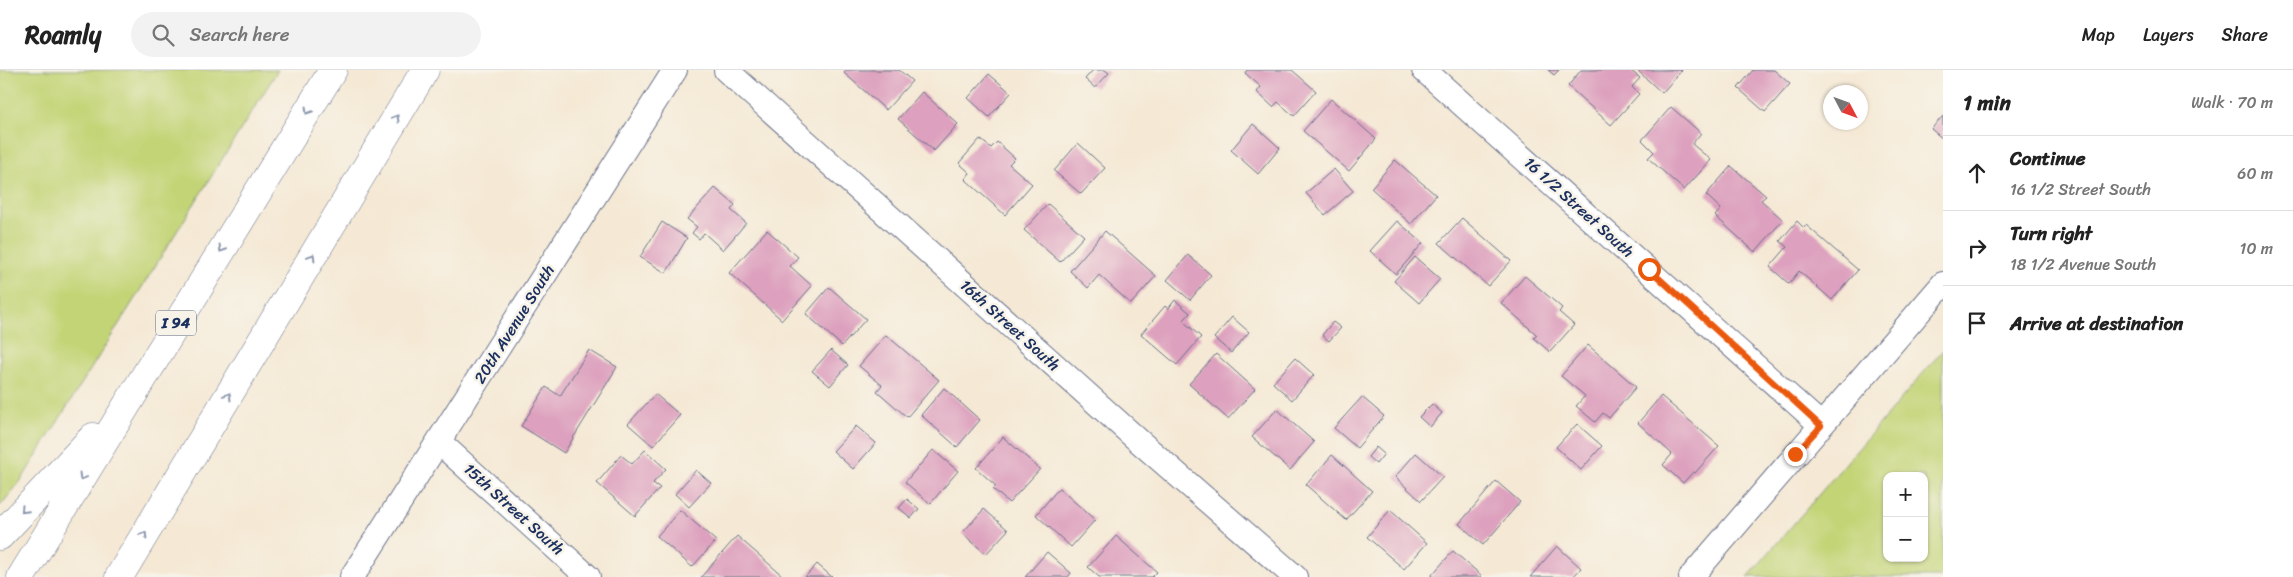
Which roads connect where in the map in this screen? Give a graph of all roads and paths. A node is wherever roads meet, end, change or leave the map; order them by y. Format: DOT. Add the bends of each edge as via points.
graph roads {
  1 [pos="333,70"];
  2 [pos="425,70"];
  3 [pos="675,70"];
  4 [pos="726,70"];
  5 [pos="1424,70"];
  6 [pos="1943,284"];
  7 [pos="130,398"];
  8 [pos="1821,426"];
  9 [pos="439,442"];
  10 [pos="0,536"];
  11 [pos="21,577"];
  12 [pos="119,577"];
  13 [pos="352,577"];
  14 [pos="588,577"];
  15 [pos="1295,577"];
  16 [pos="1691,577"];
  1 -- 7 [label="highway, I 94, one-way"];
  12 -- 2 [label="highway, one-way"];
  3 -- 9 [label="street, 20th Avenue South"];
  4 -- 15 [label="street, 16th Street South"];
  5 -- 8 [label="street, 16 1/2 Street South"];
  6 -- 8 [label="street"];
  7 -- 10 [label="highway, one-way"];
  7 -- 11 [label="highway, I 94, one-way"];
  8 -- 16 [label="street"];
  9 -- 13 [label="street, 20th Avenue South"];
  9 -- 14 [label="street, 15th Street South"];
}
